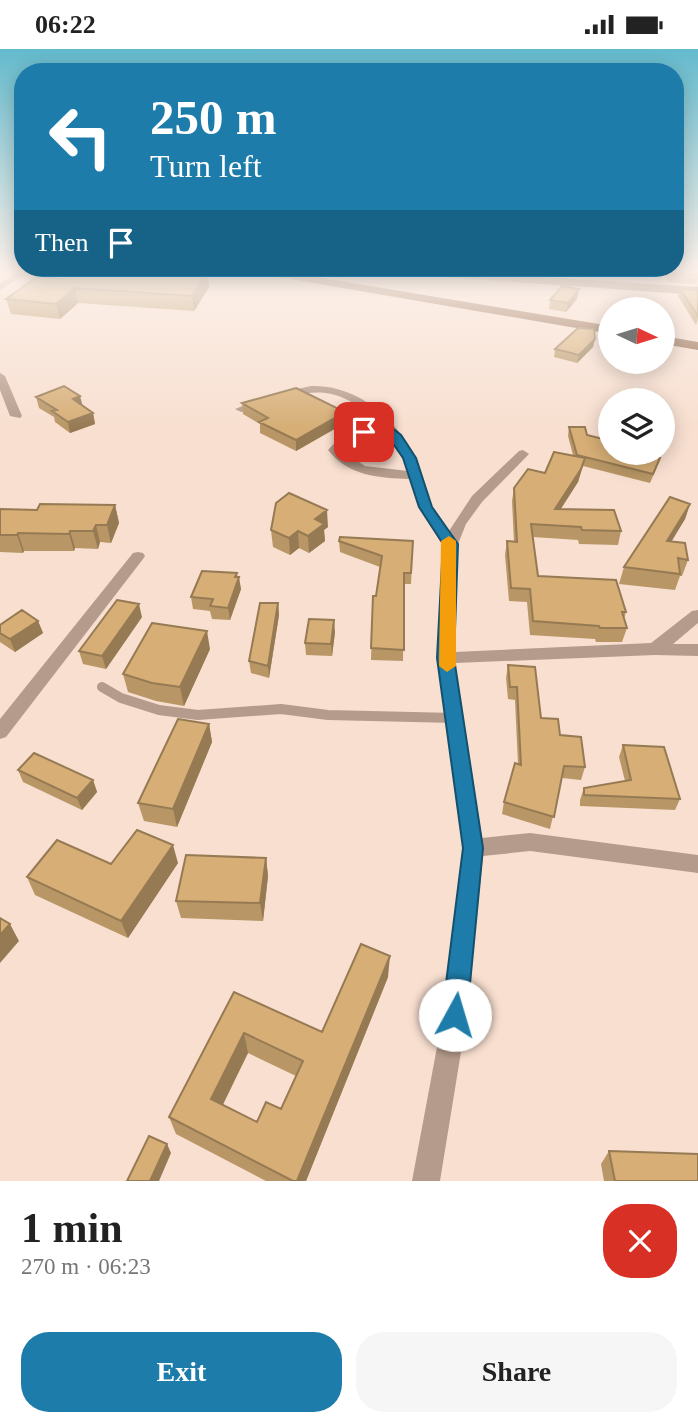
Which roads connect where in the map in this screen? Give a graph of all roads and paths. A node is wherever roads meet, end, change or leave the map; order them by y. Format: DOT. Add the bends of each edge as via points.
graph roads {
  1 [pos="568,323"];
  2 [pos="598,328"];
  3 [pos="676,342"];
  4 [pos="698,346"];
  5 [pos="0,376"];
  6 [pos="241,409"];
  7 [pos="16,416"];
  8 [pos="387,428"];
  9 [pos="523,454"];
  10 [pos="415,475"];
  11 [pos="451,544"];
  12 [pos="138,556"];
  13 [pos="698,615"];
  14 [pos="655,649"];
  15 [pos="698,650"];
  16 [pos="446,658"];
  17 [pos="102,687"];
  18 [pos="455,718"];
  19 [pos="0,732"];
  20 [pos="473,848"];
  21 [pos="698,864"];
  22 [pos="426,1181"];
  1 -- 2 [label="main road"];
  3 -- 4 [label="main road"];
  5 -- 7 [label="street"];
  6 -- 8 [label="street" via="294,393 334,390 348,394"];
  8 -- 10 [label="street" via="410,458"];
  8 -- 10 [label="street" via="346,438 334,450 342,461 364,470"];
  9 -- 11 [label="street" via="477,499"];
  10 -- 11 [label="street" via="426,507"];
  11 -- 16 [label="street"];
  12 -- 19 [label="street"];
  13 -- 14 [label="street"];
  14 -- 15 [label="street"];
  14 -- 16 [label="street"];
  16 -- 18 [label="street"];
  17 -- 18 [label="lane" via="159,710 198,715 281,709 328,715"];
  18 -- 20 [label="street"];
  20 -- 21 [label="street" via="530,842"];
  20 -- 22 [label="street" via="455,1015"];
}
